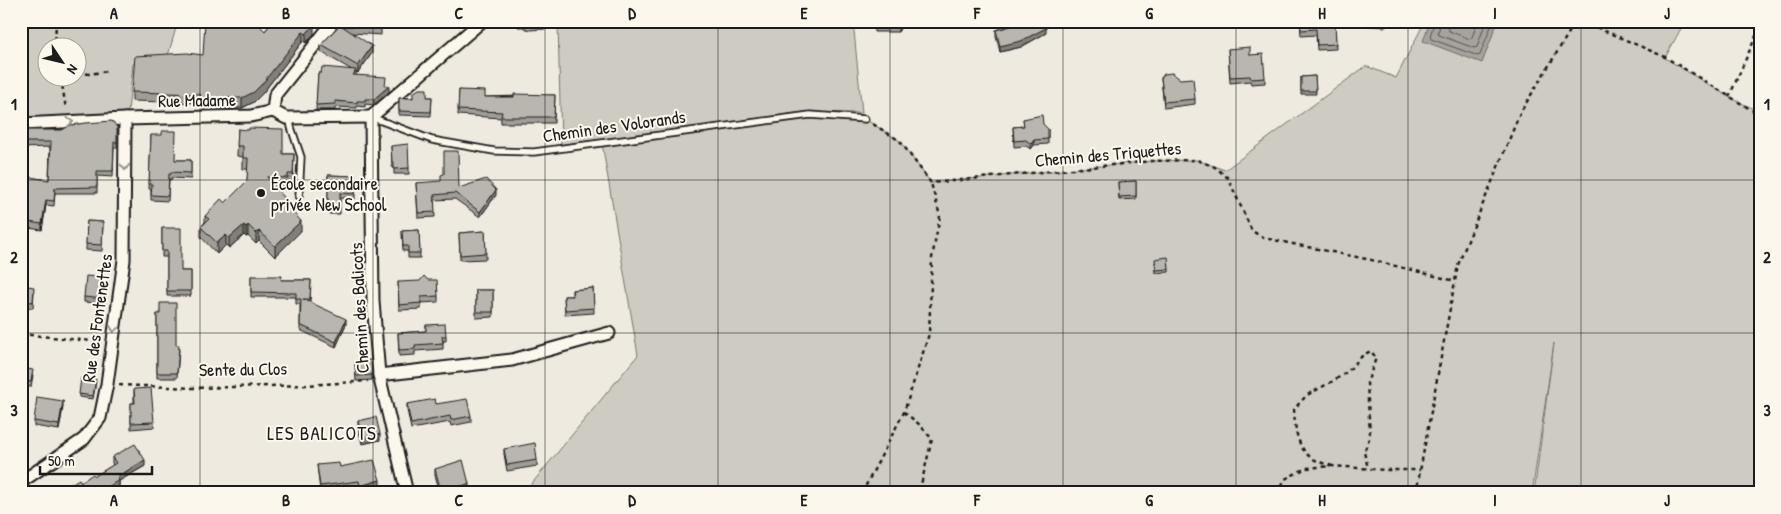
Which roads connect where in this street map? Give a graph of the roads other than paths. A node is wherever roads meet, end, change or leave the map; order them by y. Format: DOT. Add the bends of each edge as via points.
graph roads {
  1 [pos="334,21"];
  2 [pos="482,21"];
  3 [pos="273,111"];
  4 [pos="371,117"];
  5 [pos="125,118"];
  6 [pos="290,118"];
  7 [pos="865,120"];
  8 [pos="21,124"];
  9 [pos="299,196"];
  10 [pos="609,333"];
  11 [pos="379,378"];
  12 [pos="21,482"];
  13 [pos="407,493"];
  1 -- 3 [label="street" via="275,95"];
  2 -- 4 [label="street"];
  3 -- 5 [label="street, Rue Madame" via="251,116"];
  3 -- 6 [label="street"];
  4 -- 6 [label="street"];
  4 -- 7 [label="lane, Chemin des Volorands" via="432,140 494,152 534,152 810,115"];
  4 -- 11 [label="street, Chemin des Balicots" via="374,301"];
  8 -- 5 [label="street, Rue Madame, one-way"];
  5 -- 12 [label="street, Rue des Fontenettes, one-way" via="124,260 100,418 84,439"];
  6 -- 9 [label="lane" via="301,157"];
  10 -- 11 [label="street" via="512,360"];
  11 -- 13 [label="street, Chemin des Balicots"];
}
